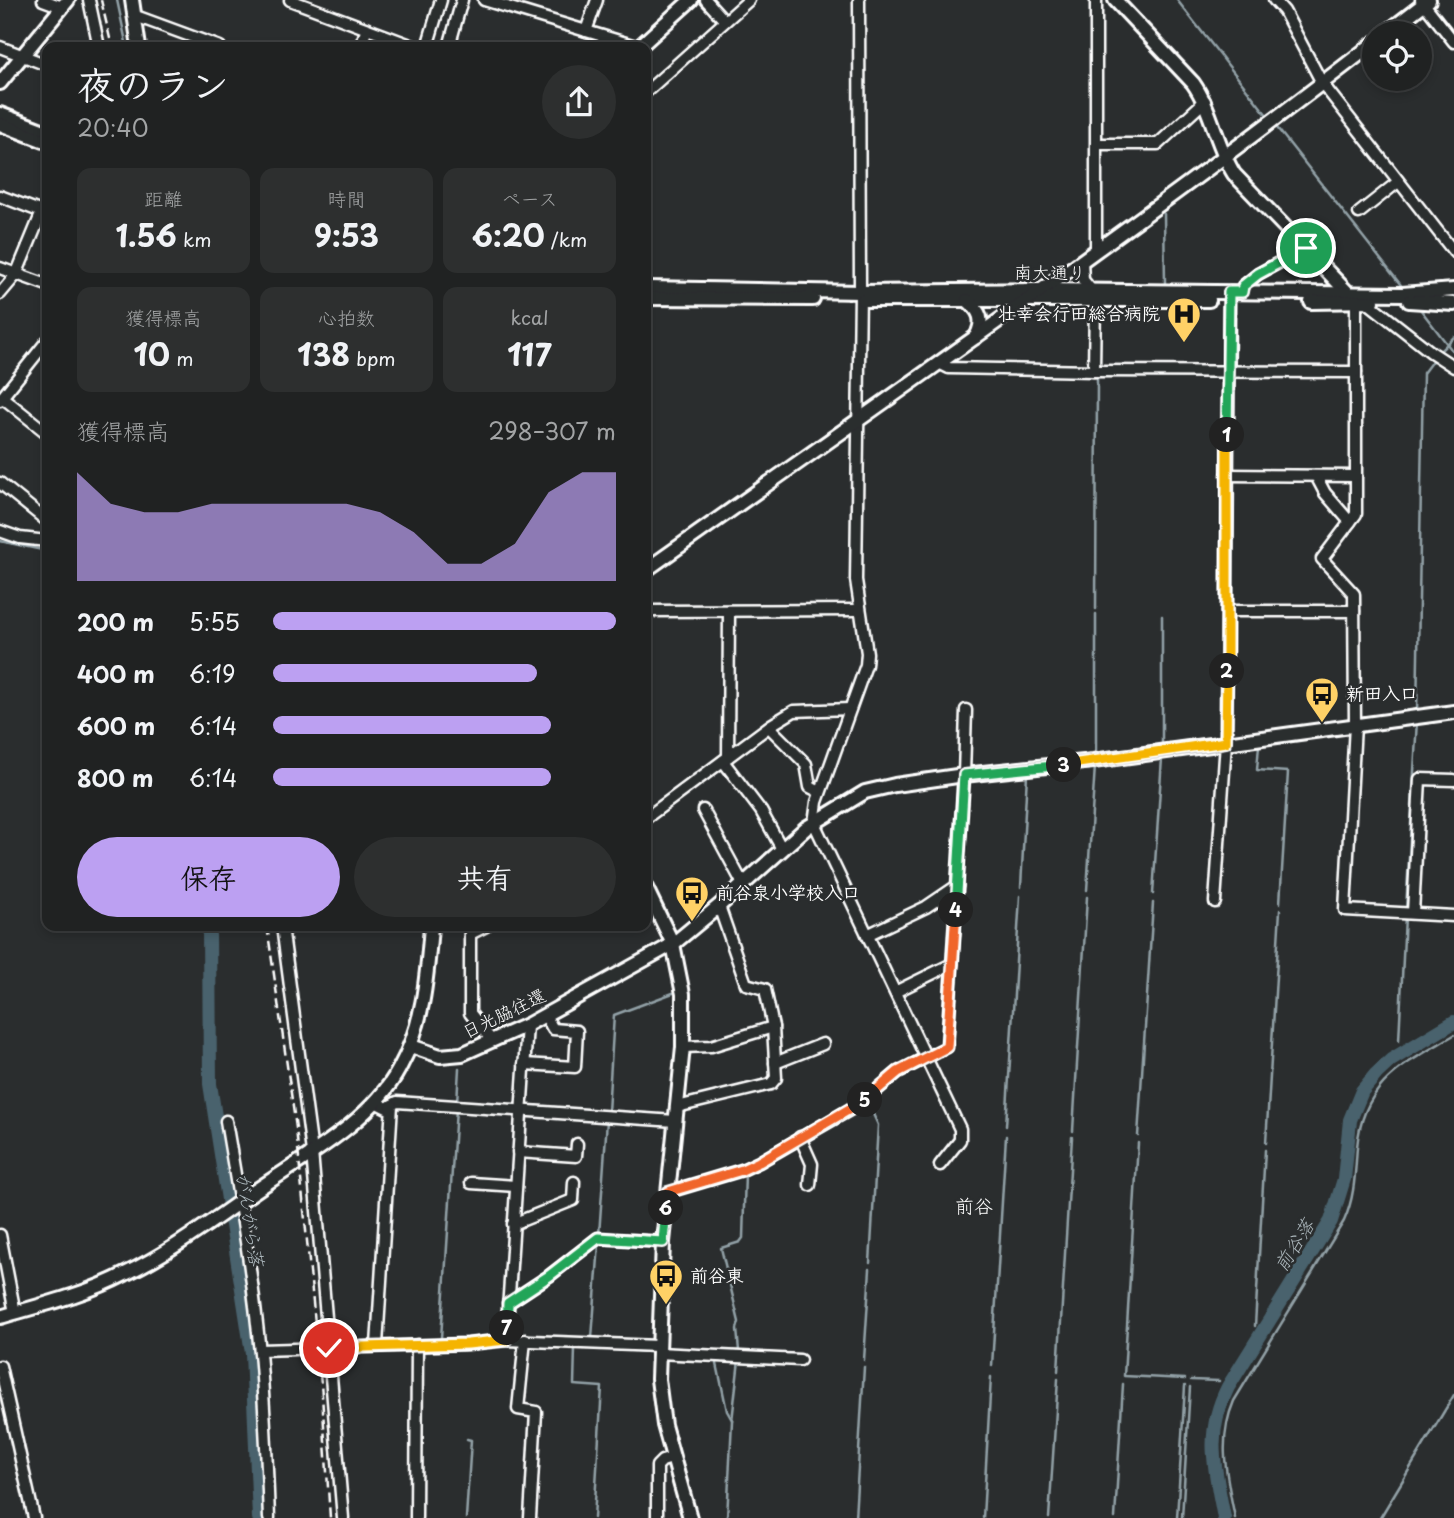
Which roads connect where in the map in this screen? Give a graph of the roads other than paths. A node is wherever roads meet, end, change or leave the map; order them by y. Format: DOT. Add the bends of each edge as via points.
graph roads {
  1 [pos="43,0"];
  2 [pos="89,0"];
  3 [pos="132,0"];
  4 [pos="289,0"];
  5 [pos="441,0"];
  6 [pos="462,0"];
  7 [pos="484,0"];
  8 [pos="597,0"];
  9 [pos="691,0"];
  10 [pos="706,0"];
  11 [pos="749,0"];
  12 [pos="859,0"];
  13 [pos="1097,0"];
  14 [pos="1115,0"];
  15 [pos="1274,0"];
  16 [pos="1425,1"];
  17 [pos="65,4"];
  18 [pos="132,15"];
  19 [pos="725,21"];
  20 [pos="1401,21"];
  21 [pos="367,29"];
  22 [pos="586,31"];
  23 [pos="98,42"];
  24 [pos="138,42"];
  25 [pos="206,42"];
  26 [pos="362,42"];
  27 [pos="402,42"];
  28 [pos="428,42"];
  29 [pos="450,42"];
  30 [pos="622,42"];
  31 [pos="645,42"];
  32 [pos="1454,42"];
  33 [pos="0,47"];
  34 [pos="1362,52"];
  35 [pos="22,55"];
  36 [pos="42,63"];
  37 [pos="0,83"];
  38 [pos="1322,83"];
  39 [pos="651,88"];
  40 [pos="1205,101"];
  41 [pos="0,114"];
  42 [pos="0,124"];
  43 [pos="42,130"];
  44 [pos="42,140"];
  45 [pos="1097,144"];
  46 [pos="1224,158"];
  47 [pos="1398,182"];
  48 [pos="0,197"];
  49 [pos="42,212"];
  50 [pos="1359,213"];
  51 [pos="42,219"];
  52 [pos="1306,248"];
  53 [pos="1096,251"];
  54 [pos="1454,252"];
  55 [pos="1082,261"];
  56 [pos="0,268"];
  57 [pos="16,275"];
  58 [pos="42,283"];
  59 [pos="651,288"];
  60 [pos="1041,290"];
  61 [pos="1454,290"];
  62 [pos="0,294"];
  63 [pos="1093,295"];
  64 [pos="1233,295"];
  65 [pos="860,296"];
  66 [pos="1410,297"];
  67 [pos="651,298"];
  68 [pos="1357,299"];
  69 [pos="967,300"];
  70 [pos="1027,300"];
  71 [pos="1454,304"];
  72 [pos="976,337"];
  73 [pos="42,350"];
  74 [pos="939,363"];
  75 [pos="1454,367"];
  76 [pos="1094,371"];
  77 [pos="1227,372"];
  78 [pos="1356,372"];
  79 [pos="1,399"];
  80 [pos="858,421"];
  81 [pos="42,429"];
  82 [pos="1227,475"];
  83 [pos="1316,476"];
  84 [pos="1356,476"];
  85 [pos="0,483"];
  86 [pos="42,517"];
  87 [pos="1350,522"];
  88 [pos="0,531"];
  89 [pos="42,540"];
  90 [pos="651,566"];
  91 [pos="859,610"];
  92 [pos="651,611"];
  93 [pos="729,611"];
  94 [pos="1227,611"];
  95 [pos="1354,611"];
  96 [pos="850,709"];
  97 [pos="965,710"];
  98 [pos="1454,712"];
  99 [pos="1355,725"];
  100 [pos="769,727"];
  101 [pos="1226,742"];
  102 [pos="726,759"];
  103 [pos="964,775"];
  104 [pos="1454,780"];
  105 [pos="820,792"];
  106 [pos="703,810"];
  107 [pos="651,814"];
  108 [pos="814,823"];
  109 [pos="782,849"];
  110 [pos="744,884"];
  111 [pos="957,886"];
  112 [pos="651,898"];
  113 [pos="1215,902"];
  114 [pos="719,906"];
  115 [pos="1408,913"];
  116 [pos="1454,916"];
  117 [pos="283,931"];
  118 [pos="430,931"];
  119 [pos="470,931"];
  120 [pos="867,935"];
  121 [pos="673,944"];
  122 [pos="952,964"];
  123 [pos="895,992"];
  124 [pos="545,1014"];
  125 [pos="527,1025"];
  126 [pos="773,1027"];
  127 [pos="492,1041"];
  128 [pos="822,1044"];
  129 [pos="411,1046"];
  130 [pos="683,1047"];
  131 [pos="926,1058"];
  132 [pos="775,1063"];
  133 [pos="524,1064"];
  134 [pos="375,1102"];
  135 [pos="392,1105"];
  136 [pos="677,1107"];
  137 [pos="521,1110"];
  138 [pos="226,1121"];
  139 [pos="675,1121"];
  140 [pos="800,1137"];
  141 [pos="577,1144"];
  142 [pos="312,1152"];
  143 [pos="518,1153"];
  144 [pos="940,1165"];
  145 [pos="574,1182"];
  146 [pos="471,1183"];
  147 [pos="810,1185"];
  148 [pos="516,1186"];
  149 [pos="668,1192"];
  150 [pos="237,1203"];
  151 [pos="513,1224"];
  152 [pos="1,1241"];
  153 [pos="663,1242"];
  154 [pos="508,1303"];
  155 [pos="15,1313"];
  156 [pos="0,1317"];
  157 [pos="506,1340"];
  158 [pos="525,1340"];
  159 [pos="377,1345"];
  160 [pos="417,1345"];
  161 [pos="329,1348"];
  162 [pos="658,1349"];
  163 [pos="260,1350"];
  164 [pos="800,1360"];
  165 [pos="0,1366"];
  166 [pos="672,1458"];
  167 [pos="34,1518"];
  168 [pos="269,1518"];
  169 [pos="343,1518"];
  170 [pos="416,1518"];
  171 [pos="530,1518"];
  172 [pos="657,1518"];
  173 [pos="690,1518"];
  1 -- 17 [label="street"];
  2 -- 23 [label="street"];
  3 -- 18 [label="street"];
  4 -- 21 [label="street"];
  5 -- 28 [label="street"];
  6 -- 29 [label="street"];
  7 -- 22 [label="street"];
  8 -- 22 [label="street"];
  9 -- 31 [label="street"];
  10 -- 19 [label="street"];
  11 -- 19 [label="street"];
  12 -- 65 [label="street"];
  13 -- 45 [label="street"];
  14 -- 40 [label="street" via="1194,83"];
  15 -- 38 [label="street"];
  16 -- 20 [label="street"];
  16 -- 32 [label="street"];
  17 -- 35 [label="street"];
  18 -- 24 [label="street"];
  18 -- 25 [label="street"];
  19 -- 39 [label="street"];
  21 -- 26 [label="street"];
  21 -- 27 [label="street"];
  22 -- 30 [label="street"];
  33 -- 35 [label="street"];
  34 -- 38 [label="street"];
  35 -- 36 [label="street"];
  35 -- 37 [label="street"];
  38 -- 46 [label="street"];
  38 -- 47 [label="street"];
  40 -- 45 [label="street" via="1158,144"];
  40 -- 46 [label="street"];
  41 -- 43 [label="street"];
  42 -- 44 [label="street"];
  45 -- 53 [label="street"];
  46 -- 52 [label="street"];
  46 -- 53 [label="street"];
  47 -- 50 [label="street"];
  47 -- 54 [label="street"];
  48 -- 49 [label="street"];
  51 -- 57 [label="street"];
  52 -- 64 [label="street" via="1258,274"];
  52 -- 68 [label="street"];
  53 -- 55 [label="street"];
  55 -- 60 [label="street"];
  55 -- 63 [label="street" via="1083,280"];
  56 -- 57 [label="street"];
  57 -- 58 [label="street"];
  57 -- 62 [label="street"];
  59 -- 65 [label="street, 南大通り"];
  60 -- 63 [label="street, 南大通り"];
  60 -- 65 [label="street, 南大通り"];
  60 -- 70 [label="street"];
  61 -- 66 [label="street, 南大通り"];
  63 -- 64 [label="street, 南大通り"];
  63 -- 70 [label="street, 南大通り"];
  63 -- 76 [label="street"];
  64 -- 68 [label="street, 南大通り"];
  64 -- 77 [label="street"];
  65 -- 67 [label="street, 南大通り"];
  65 -- 69 [label="street, 南大通り"];
  65 -- 80 [label="street"];
  66 -- 68 [label="street, 南大通り"];
  66 -- 68 [label="street, 南大通り"];
  66 -- 71 [label="street, 南大通り"];
  68 -- 75 [label="street"];
  68 -- 78 [label="street"];
  69 -- 70 [label="street, 南大通り"];
  69 -- 72 [label="street" via="982,321"];
  70 -- 72 [label="street"];
  72 -- 74 [label="street"];
  73 -- 79 [label="street"];
  74 -- 76 [label="street" via="949,368"];
  74 -- 80 [label="street"];
  76 -- 77 [label="street"];
  77 -- 78 [label="street"];
  77 -- 82 [label="street"];
  78 -- 84 [label="street"];
  79 -- 81 [label="street"];
  80 -- 90 [label="street"];
  80 -- 91 [label="street"];
  82 -- 83 [label="street"];
  82 -- 94 [label="street"];
  83 -- 84 [label="street"];
  83 -- 87 [label="street"];
  84 -- 87 [label="street" via="1356,514"];
  85 -- 86 [label="street"];
  87 -- 95 [label="street" via="1322,559 1354,594"];
  88 -- 89 [label="street"];
  91 -- 93 [label="street"];
  91 -- 96 [label="street" via="867,653"];
  92 -- 93 [label="street"];
  93 -- 102 [label="street"];
  94 -- 95 [label="street"];
  94 -- 101 [label="street"];
  95 -- 99 [label="street"];
  96 -- 100 [label="street" via="794,711"];
  96 -- 105 [label="street"];
  97 -- 103 [label="street"];
  98 -- 99 [label="street, 日光脇往還"];
  99 -- 101 [label="street, 日光脇往還"];
  99 -- 115 [label="street" via="1345,910"];
  100 -- 102 [label="street"];
  100 -- 105 [label="street" via="806,764 810,787"];
  101 -- 103 [label="street, 日光脇往還"];
  101 -- 113 [label="street"];
  102 -- 107 [label="street"];
  102 -- 109 [label="street"];
  103 -- 108 [label="street, 日光脇往還" via="866,792"];
  103 -- 111 [label="street"];
  104 -- 115 [label="street" via="1420,779"];
  105 -- 108 [label="street"];
  106 -- 110 [label="street"];
  108 -- 109 [label="street, 日光脇往還"];
  108 -- 120 [label="street"];
  109 -- 110 [label="street, 日光脇往還"];
  110 -- 114 [label="street, 日光脇往還"];
  111 -- 120 [label="street" via="926,907"];
  111 -- 122 [label="street"];
  112 -- 121 [label="street"];
  114 -- 121 [label="street, 日光脇往還"];
  114 -- 126 [label="street" via="746,984 765,989"];
  115 -- 116 [label="street"];
  117 -- 142 [label="street"];
  118 -- 129 [label="street" via="422,1012"];
  119 -- 127 [label="street" via="470,1013"];
  120 -- 123 [label="street"];
  121 -- 124 [label="street, 日光脇往還"];
  121 -- 130 [label="street" via="683,995"];
  122 -- 123 [label="street"];
  122 -- 131 [label="street" via="947,1047"];
  123 -- 131 [label="street"];
  124 -- 125 [label="street, 日光脇往還"];
  124 -- 133 [label="street" via="553,1029 577,1031 575,1067"];
  125 -- 127 [label="street, 日光脇往還"];
  125 -- 133 [label="street"];
  126 -- 130 [label="street" via="711,1046"];
  126 -- 132 [label="street"];
  127 -- 129 [label="street, 日光脇往還" via="446,1057"];
  128 -- 132 [label="street"];
  129 -- 134 [label="street"];
  130 -- 136 [label="street"];
  131 -- 140 [label="street" via="898,1072 860,1104"];
  131 -- 144 [label="street" via="960,1129 960,1140"];
  132 -- 136 [label="street" via="776,1078 771,1084"];
  133 -- 137 [label="street"];
  134 -- 135 [label="street" via="387,1108"];
  134 -- 142 [label="street"];
  135 -- 137 [label="street" via="397,1101"];
  135 -- 159 [label="street"];
  136 -- 139 [label="street"];
  137 -- 139 [label="street"];
  137 -- 143 [label="street"];
  138 -- 150 [label="street"];
  139 -- 149 [label="street"];
  140 -- 147 [label="street" via="812,1164"];
  140 -- 149 [label="street" via="742,1170"];
  141 -- 143 [label="street" via="576,1156"];
  142 -- 150 [label="street"];
  142 -- 161 [label="street"];
  143 -- 148 [label="street"];
  145 -- 151 [label="street" via="573,1200"];
  146 -- 148 [label="street"];
  148 -- 151 [label="street"];
  149 -- 153 [label="street"];
  150 -- 155 [label="street" via="125,1275"];
  150 -- 163 [label="street"];
  151 -- 154 [label="street"];
  152 -- 155 [label="street"];
  153 -- 154 [label="street" via="598,1238"];
  153 -- 162 [label="street"];
  154 -- 157 [label="street"];
  155 -- 156 [label="street"];
  157 -- 158 [label="street"];
  157 -- 160 [label="street"];
  158 -- 162 [label="street"];
  158 -- 171 [label="street" via="518,1409 537,1412"];
  159 -- 160 [label="street"];
  159 -- 161 [label="street"];
  160 -- 170 [label="street"];
  161 -- 163 [label="street"];
  161 -- 169 [label="street"];
  162 -- 164 [label="street"];
  162 -- 166 [label="street" via="660,1399"];
  163 -- 168 [label="street"];
  165 -- 167 [label="street"];
  166 -- 172 [label="street" via="657,1466"];
  166 -- 173 [label="street"];
}
